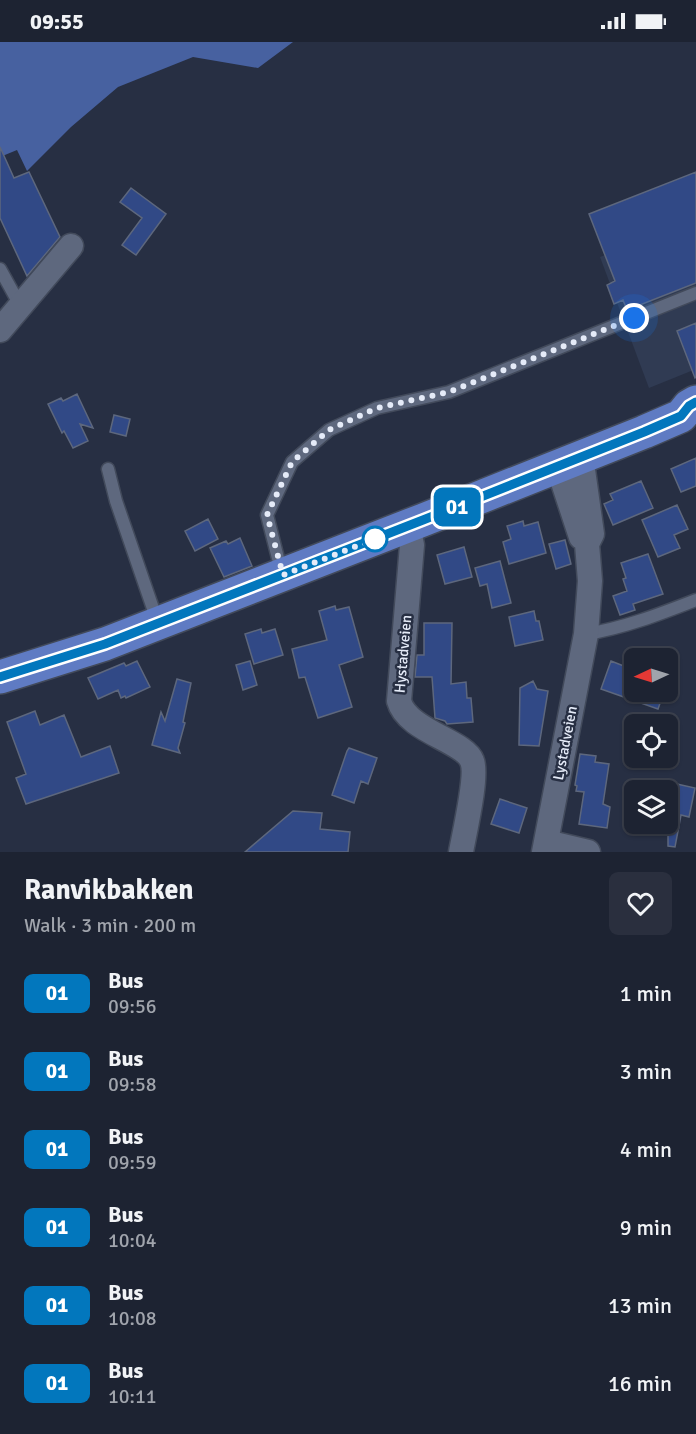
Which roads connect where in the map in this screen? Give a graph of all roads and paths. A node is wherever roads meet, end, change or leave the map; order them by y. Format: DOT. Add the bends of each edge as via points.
graph roads {
  1 [pos="71,246"];
  2 [pos="0,269"];
  3 [pos="696,293"];
  4 [pos="21,307"];
  5 [pos="0,330"];
  6 [pos="691,412"];
  7 [pos="568,463"];
  8 [pos="108,469"];
  9 [pos="408,526"];
  10 [pos="283,575"];
  11 [pos="696,600"];
  12 [pos="158,624"];
  13 [pos="586,634"];
  14 [pos="0,677"];
  15 [pos="545,847"];
  16 [pos="461,852"];
  17 [pos="588,852"];
  1 -- 4 [label="street"];
  2 -- 4 [label="lane"];
  3 -- 10 [label="lane" via="449,392 377,408 329,430 292,462 267,515"];
  4 -- 5 [label="street"];
  6 -- 7 [label="main road"];
  7 -- 9 [label="main road"];
  7 -- 13 [label="street, Lystadveien" via="583,470 592,534 586,544 590,581"];
  8 -- 12 [label="lane"];
  9 -- 10 [label="main road"];
  9 -- 16 [label="street, Hystadveien" via="412,545 399,701 406,714 473,761"];
  10 -- 12 [label="main road"];
  11 -- 13 [label="lane" via="636,622"];
  12 -- 14 [label="main road"];
  13 -- 15 [label="street, Lystadveien"];
  15 -- 17 [label="street"];
}
